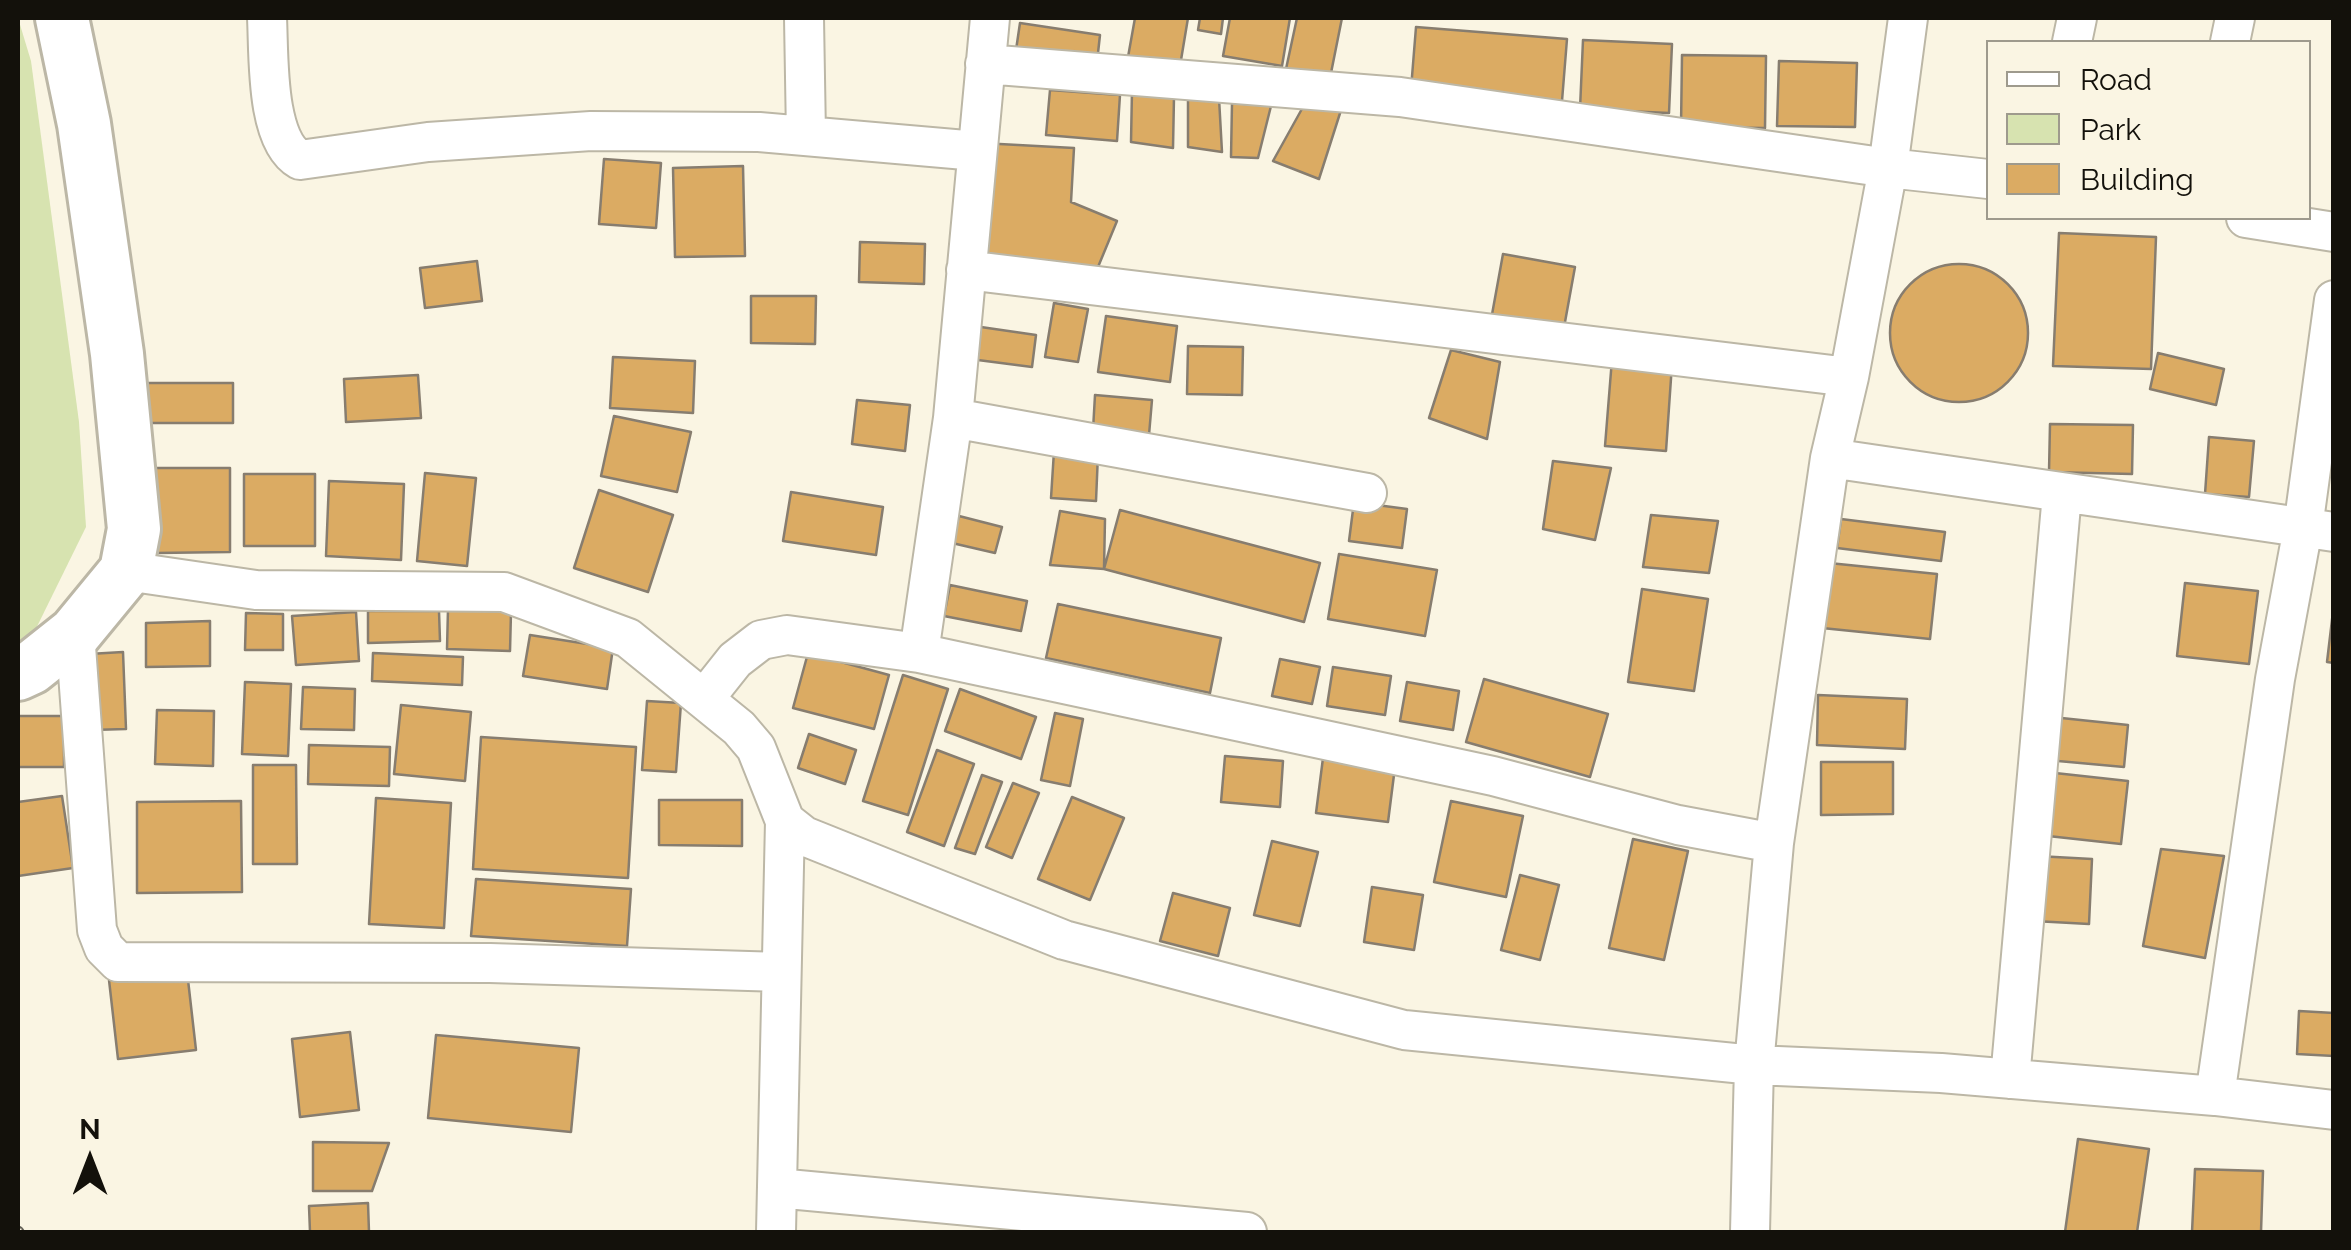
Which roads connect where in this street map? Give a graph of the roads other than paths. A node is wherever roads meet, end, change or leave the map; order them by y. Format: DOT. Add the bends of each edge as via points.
graph roads {
  1 [pos="62,18"];
  2 [pos="266,18"];
  3 [pos="804,18"];
  4 [pos="990,18"];
  5 [pos="1908,18"];
  6 [pos="984,64"];
  7 [pos="806,136"];
  8 [pos="976,151"];
  9 [pos="1888,168"];
  10 [pos="1986,179"];
  11 [pos="2259,220"];
  12 [pos="2334,232"];
  13 [pos="966,270"];
  14 [pos="2334,300"];
  15 [pos="1850,377"];
  16 [pos="954,418"];
  17 [pos="1830,458"];
  18 [pos="1367,494"];
  19 [pos="2062,494"];
  20 [pos="2318,530"];
  21 [pos="126,571"];
  22 [pos="74,633"];
  23 [pos="919,653"];
  24 [pos="18,674"];
  25 [pos="704,700"];
  26 [pos="785,821"];
  27 [pos="1774,843"];
  28 [pos="781,972"];
  29 [pos="1754,1065"];
  30 [pos="2010,1079"];
  31 [pos="2215,1096"];
  32 [pos="2334,1110"];
  33 [pos="777,1188"];
  34 [pos="776,1232"];
  35 [pos="1247,1232"];
  36 [pos="1750,1232"];
  1 -- 21 [label="main road" via="116,354 134,529"];
  2 -- 7 [label="street" via="274,114 285,148 300,160 591,130"];
  3 -- 7 [label="street"];
  4 -- 6 [label="street"];
  5 -- 9 [label="street"];
  6 -- 8 [label="street"];
  6 -- 9 [label="street" via="1400,97"];
  7 -- 8 [label="street"];
  8 -- 13 [label="street"];
  9 -- 10 [label="street"];
  9 -- 15 [label="street"];
  11 -- 12 [label="street"];
  13 -- 15 [label="street"];
  13 -- 16 [label="street"];
  14 -- 20 [label="street"];
  15 -- 17 [label="street"];
  16 -- 18 [label="street"];
  16 -- 23 [label="street"];
  17 -- 19 [label="street"];
  17 -- 27 [label="street"];
  19 -- 20 [label="street"];
  19 -- 30 [label="street"];
  20 -- 31 [label="street" via="2275,679"];
  21 -- 22 [label="main road"];
  21 -- 25 [label="street" via="256,590 504,592 628,638"];
  22 -- 24 [label="main road"];
  22 -- 28 [label="street" via="97,930 118,962"];
  23 -- 25 [label="street" via="787,634 760,640"];
  23 -- 27 [label="street"];
  25 -- 26 [label="street" via="756,748"];
  26 -- 28 [label="street"];
  26 -- 29 [label="street" via="804,836 1064,940 1404,1030"];
  27 -- 29 [label="street"];
  28 -- 33 [label="street"];
  29 -- 30 [label="street"];
  29 -- 36 [label="street"];
  30 -- 31 [label="street"];
  31 -- 32 [label="street"];
  33 -- 34 [label="street"];
  33 -- 35 [label="street"];
}
